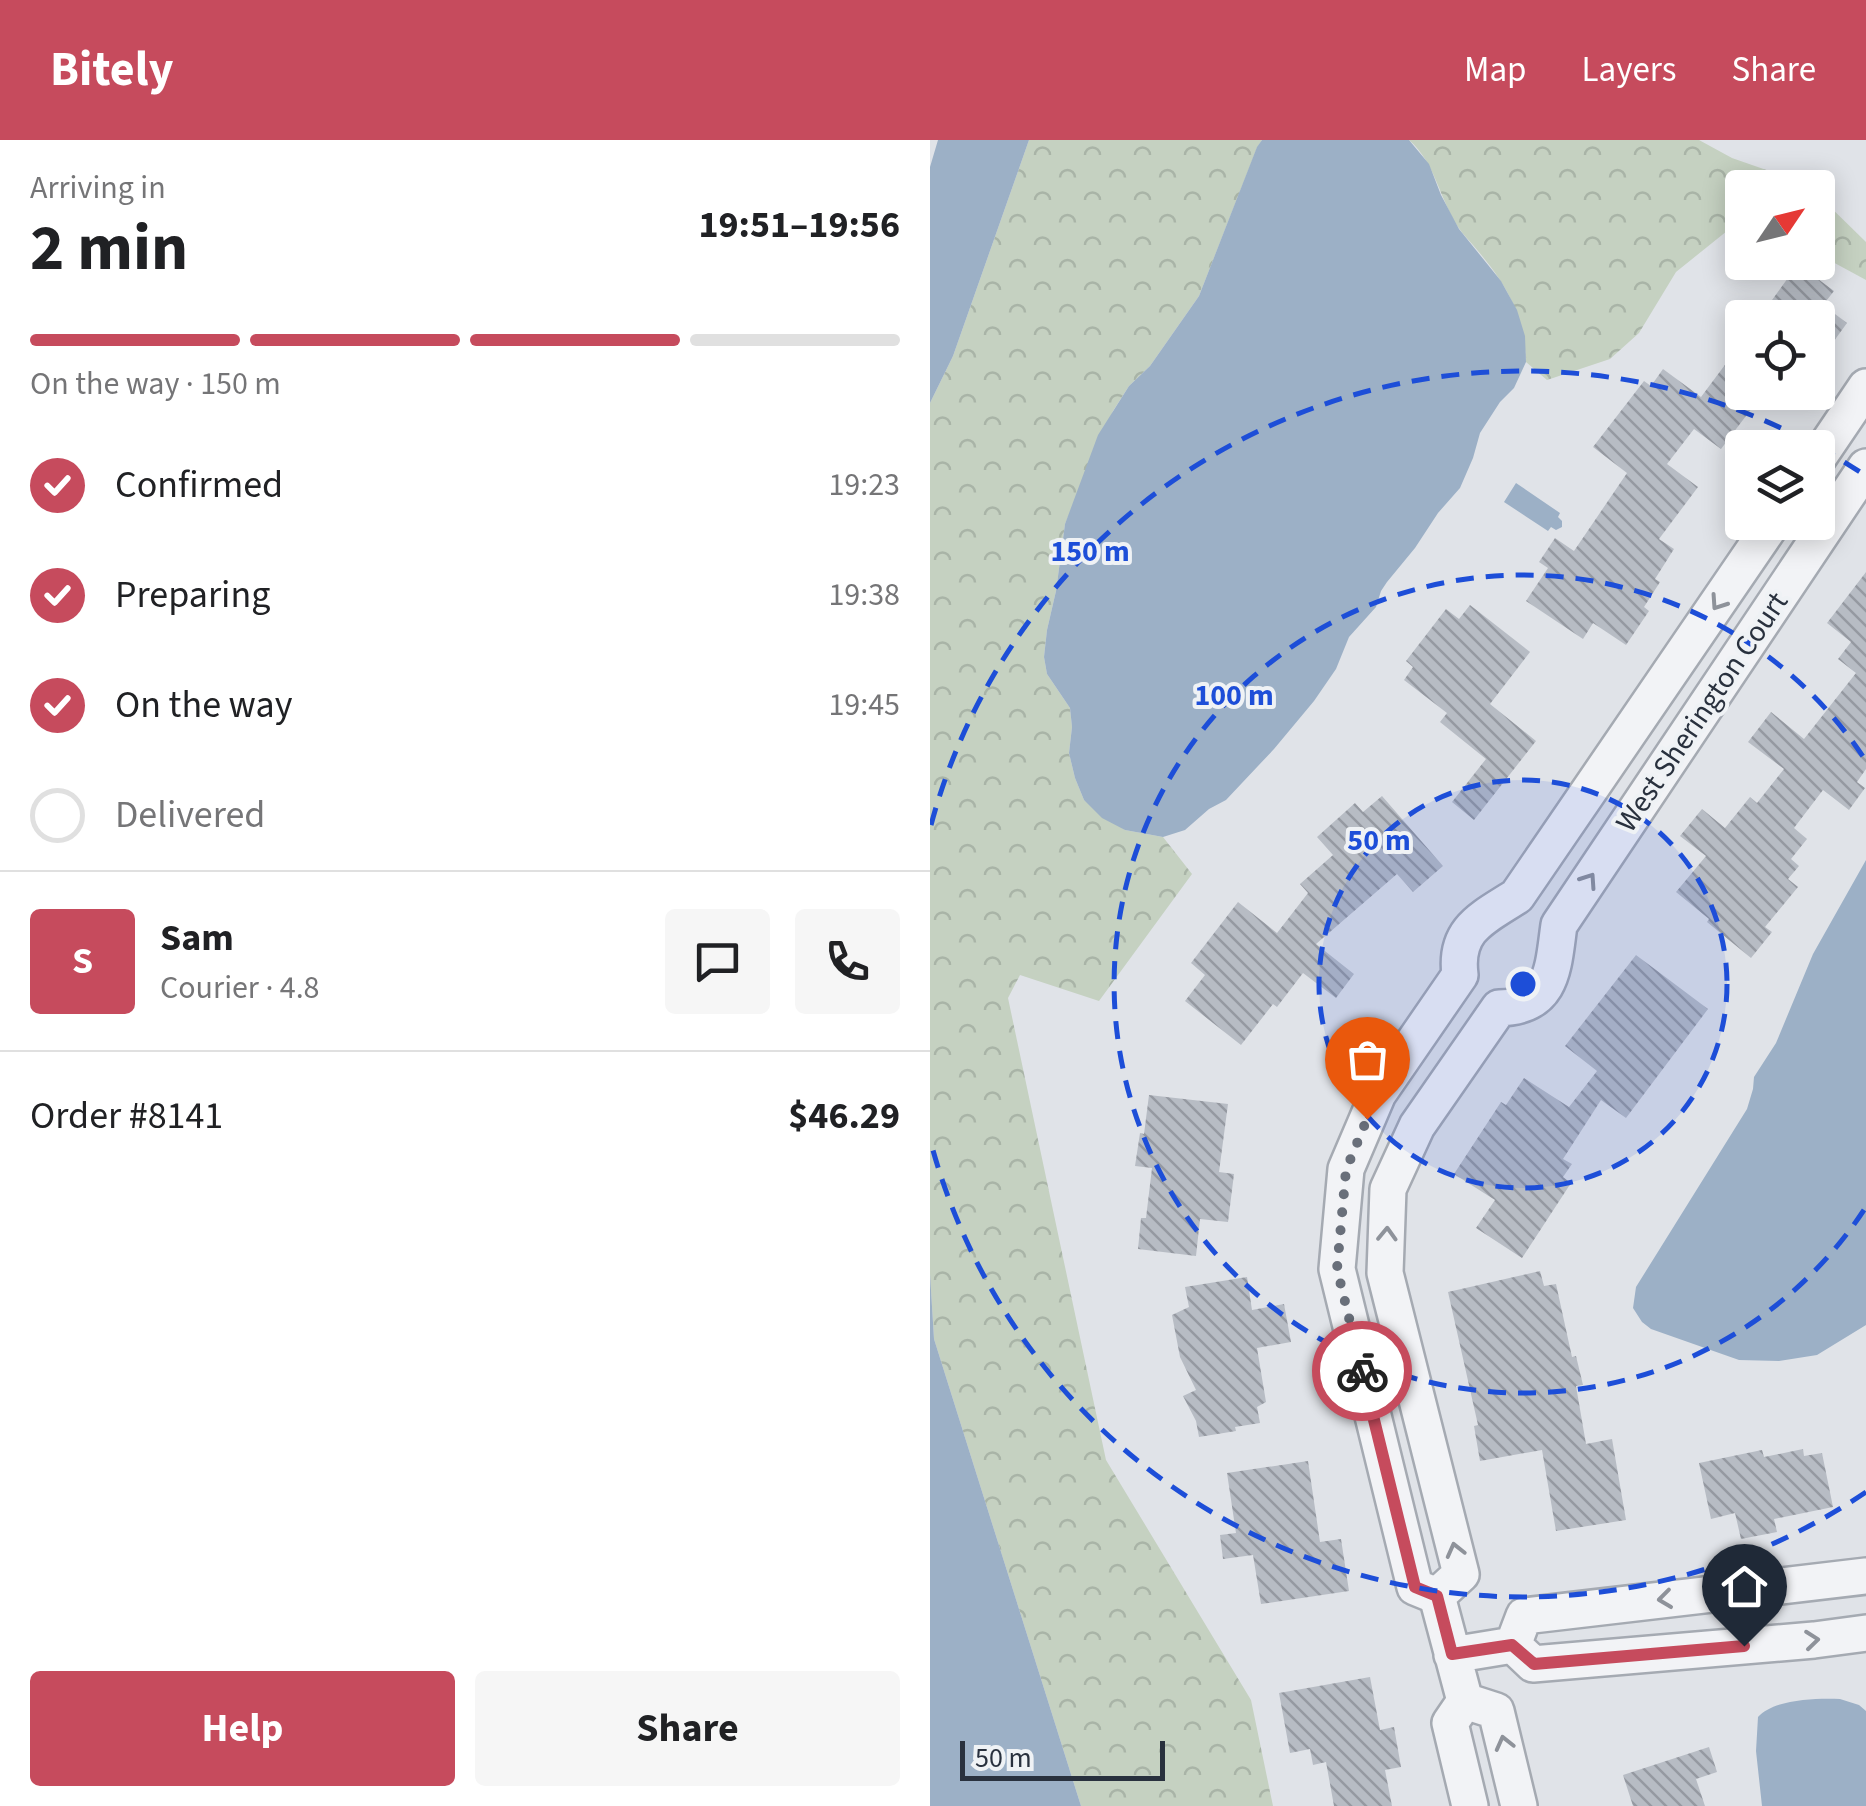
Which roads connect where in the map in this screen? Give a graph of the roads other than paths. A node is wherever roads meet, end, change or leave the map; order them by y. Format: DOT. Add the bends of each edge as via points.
graph roads {
  1 [pos="1866,387"];
  2 [pos="1835,433"];
  3 [pos="1866,468"];
  4 [pos="1761,540"];
  5 [pos="1480,920"];
  6 [pos="1554,963"];
  7 [pos="1460,975"];
  8 [pos="1499,1008"];
  9 [pos="1866,1576"];
  10 [pos="1437,1596"];
  11 [pos="1866,1632"];
  12 [pos="1512,1645"];
  13 [pos="1452,1654"];
  14 [pos="1465,1701"];
  15 [pos="1470,1806"];
  16 [pos="1519,1806"];
  1 -- 2 [label="street"];
  6 -- 3 [label="street, West Sherington Court, one-way" via="1559,925"];
  4 -- 5 [label="street, West Sherington Court, one-way" via="1517,896"];
  5 -- 6 [label="street" via="1523,916 1546,935"];
  5 -- 7 [label="street, West Sherington Court" via="1460,944"];
  6 -- 8 [label="street, West Sherington Court" via="1541,994"];
  7 -- 8 [label="street" via="1474,998"];
  7 -- 10 [label="street, West Sherington Court" via="1378,1094 1346,1170 1337,1269 1415,1587"];
  10 -- 8 [label="street, one-way" via="1461,1574 1385,1273 1388,1189 1417,1126"];
  9 -- 12 [label="street, one-way" via="1524,1616"];
  10 -- 13 [label="street, West Sherington Court"];
  12 -- 11 [label="street, one-way" via="1534,1664"];
  12 -- 13 [label="street"];
  13 -- 14 [label="street, West Sherington Court"];
  14 -- 15 [label="street" via="1450,1723"];
  16 -- 14 [label="street, one-way" via="1496,1710"];
}
